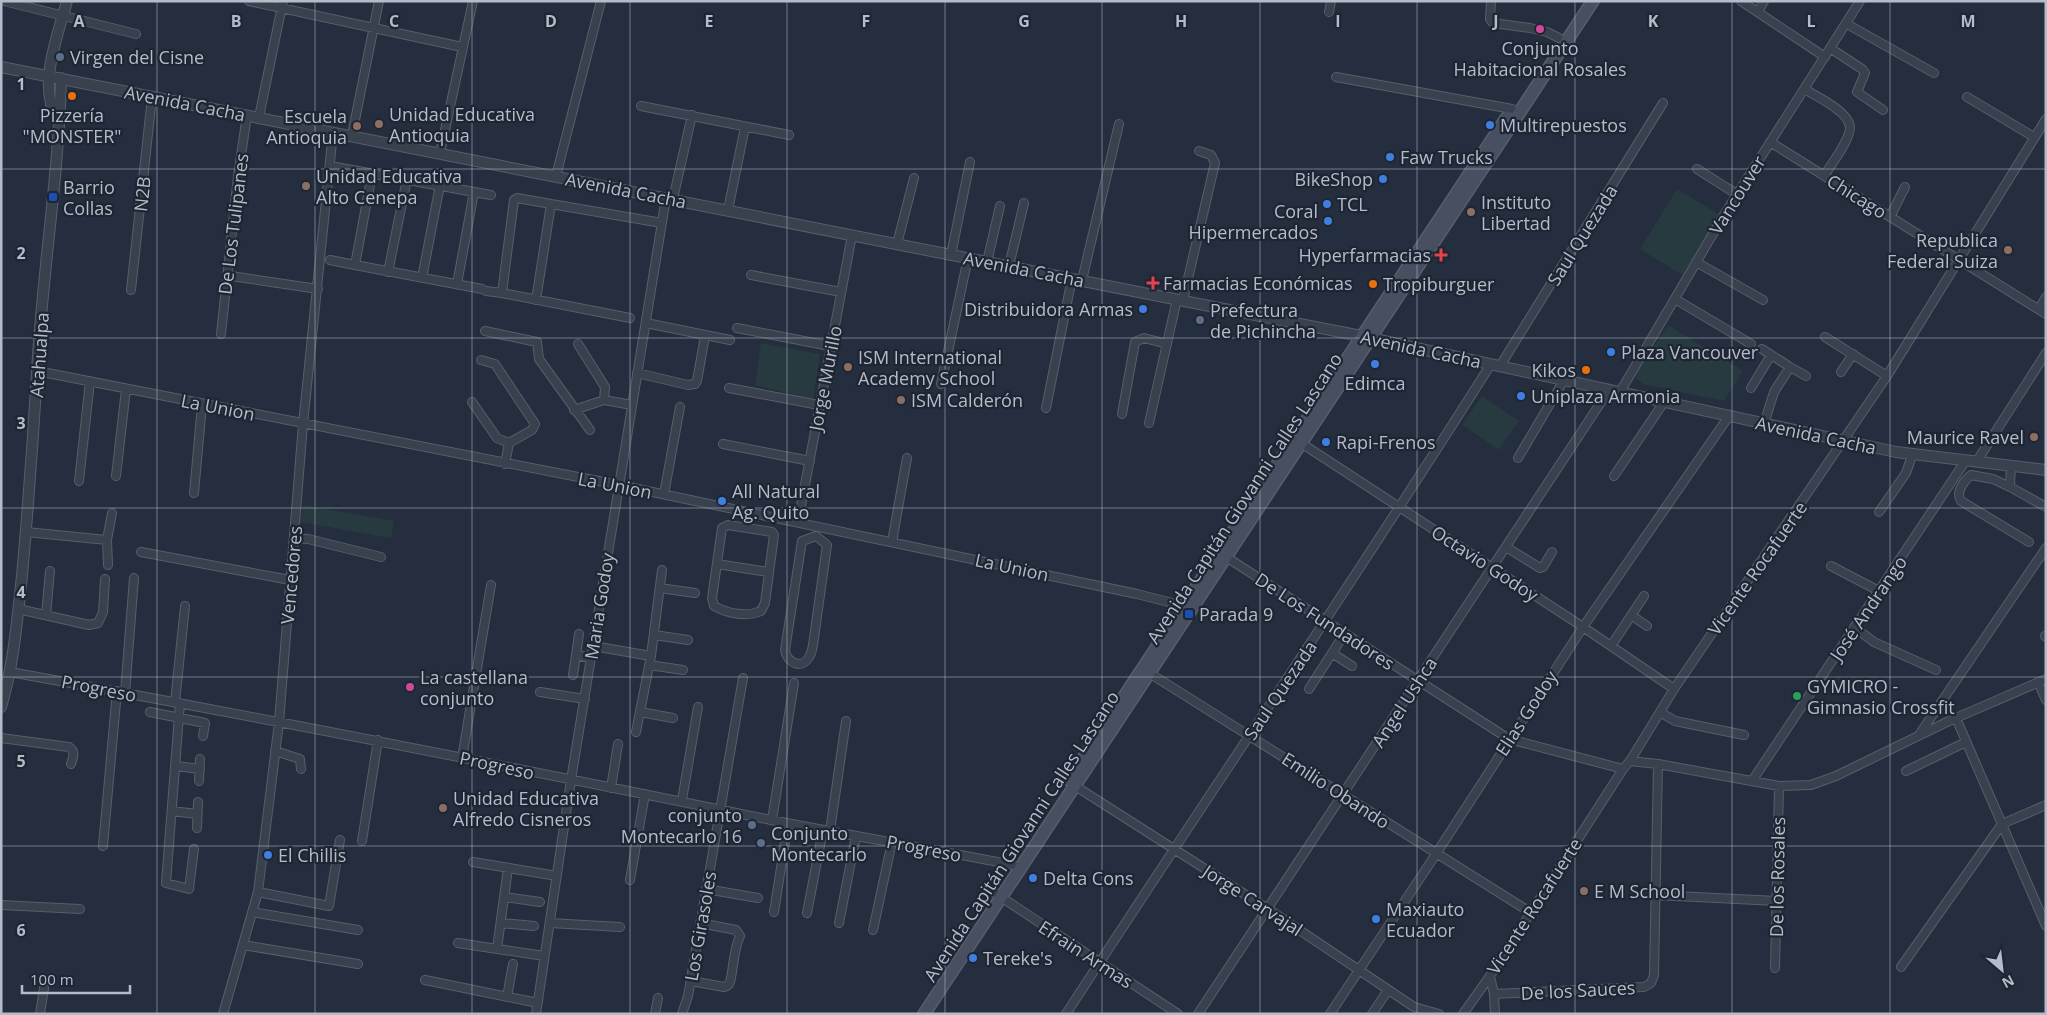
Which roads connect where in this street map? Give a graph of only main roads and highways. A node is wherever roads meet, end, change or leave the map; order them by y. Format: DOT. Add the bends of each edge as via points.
graph roads {
  1 [pos="1584,1"];
  2 [pos="1593,1"];
  3 [pos="1365,337"];
  4 [pos="1072,783"];
  5 [pos="998,895"];
  6 [pos="923,1012"];
  1 -- 3 [label="main road"];
  2 -- 3 [label="main road"];
  3 -- 4 [label="main road"];
  4 -- 5 [label="main road, Avenida Capitán Giovanni Calles Lascano"];
  4 -- 5 [label="main road" via="1013,866"];
  5 -- 6 [label="main road"];
}
